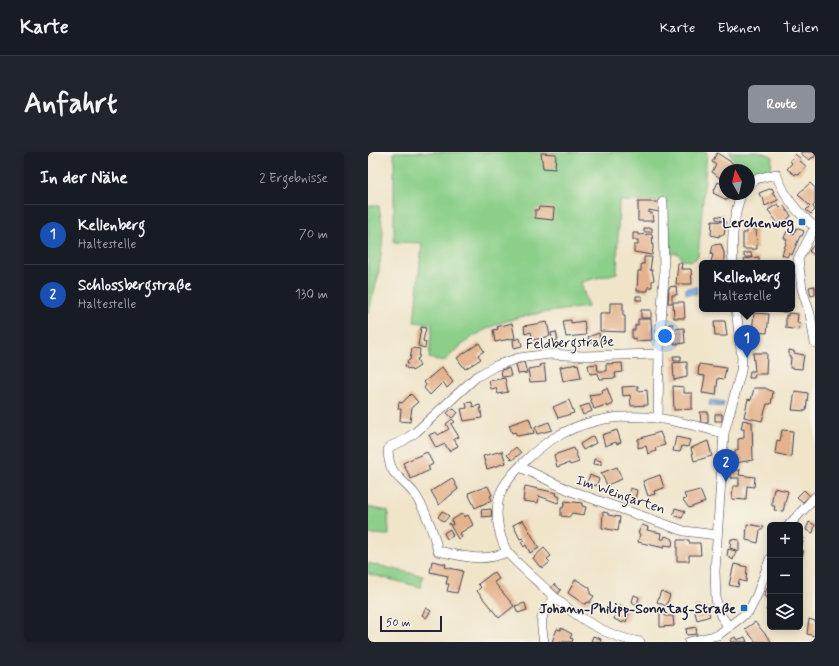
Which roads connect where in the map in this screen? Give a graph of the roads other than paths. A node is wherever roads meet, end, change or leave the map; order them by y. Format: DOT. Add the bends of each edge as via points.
graph roads {
  1 [pos="755,180"];
  2 [pos="739,200"];
  3 [pos="663,202"];
  4 [pos="815,227"];
  5 [pos="733,260"];
  6 [pos="736,312"];
  7 [pos="815,343"];
  8 [pos="659,354"];
  9 [pos="658,417"];
  10 [pos="724,433"];
  11 [pos="520,467"];
  12 [pos="815,497"];
  13 [pos="793,522"];
  14 [pos="717,535"];
  15 [pos="507,552"];
  16 [pos="767,567"];
  17 [pos="556,598"];
  18 [pos="729,627"];
  19 [pos="544,642"];
  20 [pos="640,642"];
  21 [pos="688,642"];
  1 -- 4 [label="street" via="776,174 791,205"];
  2 -- 5 [label="street" via="731,236"];
  3 -- 8 [label="street" via="664,276"];
  4 -- 7 [label="street" via="798,259 802,289"];
  6 -- 10 [label="street" via="742,358 741,371"];
  8 -- 9 [label="street"];
  8 -- 15 [label="street, Feldbergstraße" via="550,354 519,358 495,366 476,377 416,432 391,446 388,450 391,469 416,496 428,519 438,551 480,559 496,557"];
  9 -- 10 [label="street"];
  9 -- 11 [label="street" via="596,421 553,438"];
  10 -- 14 [label="street"];
  11 -- 14 [label="street, Im Weingarten" via="571,491 684,531"];
  11 -- 15 [label="street" via="504,486 497,506 499,528"];
  12 -- 13 [label="street"];
  14 -- 18 [label="street" via="716,600 721,616"];
  15 -- 17 [label="street"];
  16 -- 18 [label="street" via="749,611"];
  17 -- 19 [label="street" via="547,606 542,616"];
  17 -- 20 [label="street" via="602,630"];
  18 -- 21 [label="street" via="718,635"];
}
